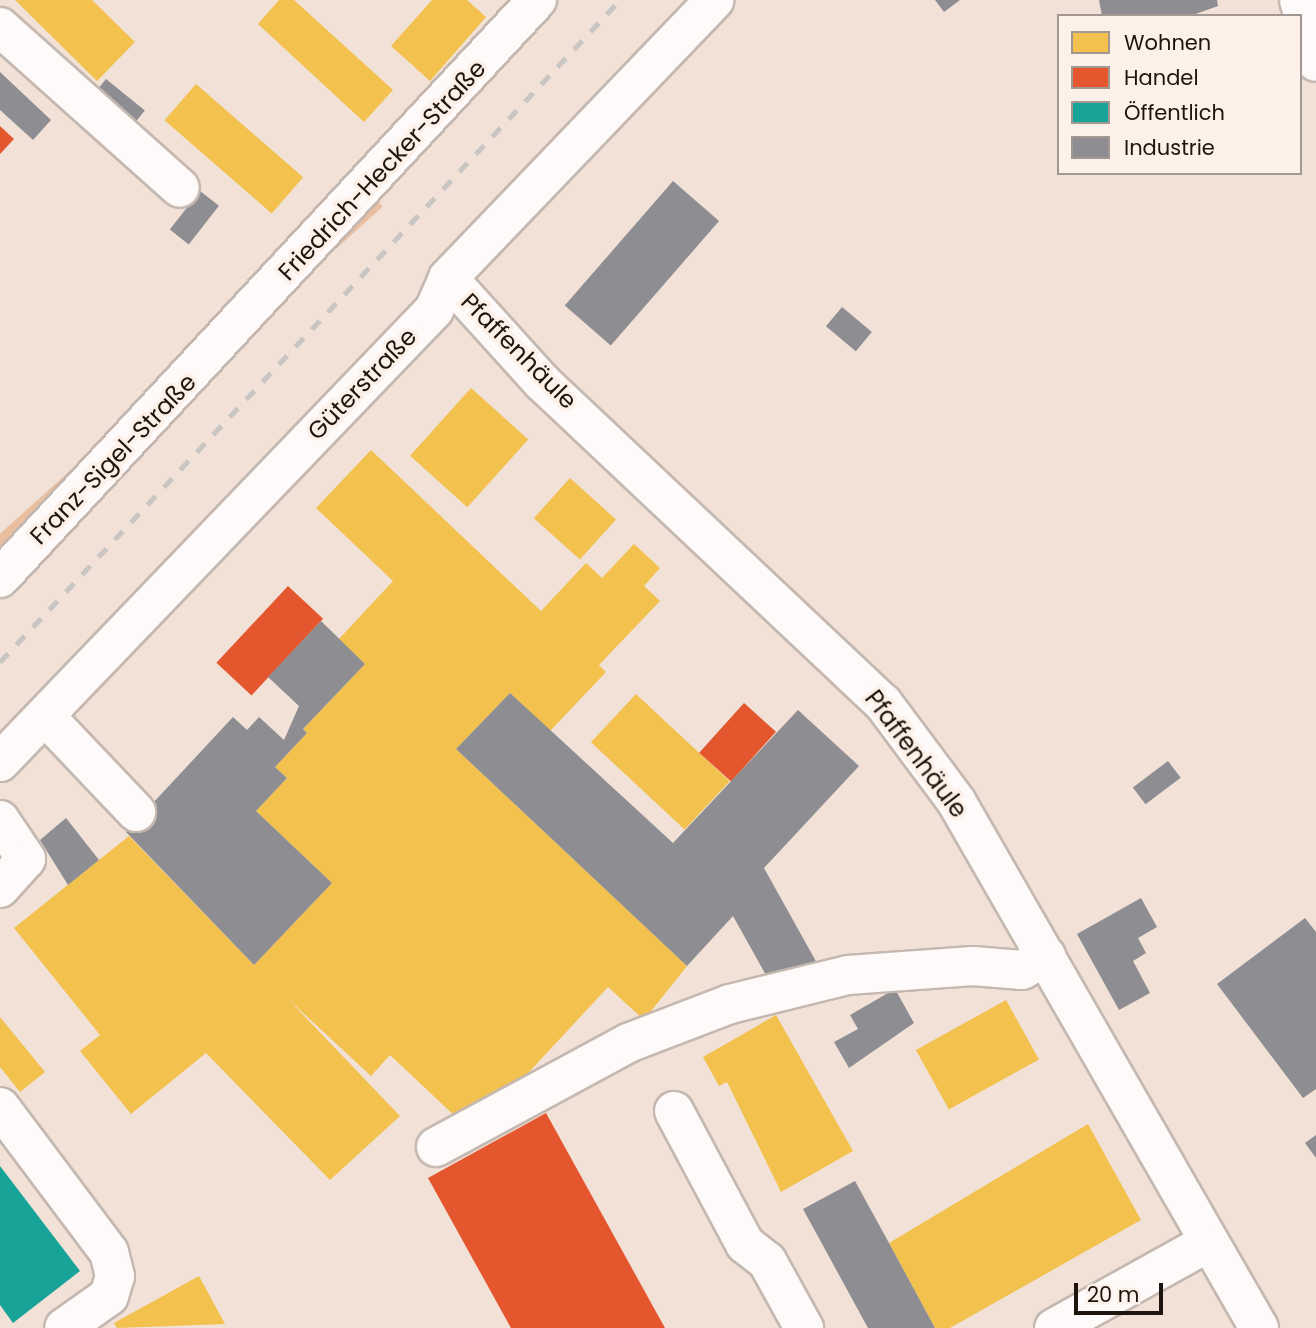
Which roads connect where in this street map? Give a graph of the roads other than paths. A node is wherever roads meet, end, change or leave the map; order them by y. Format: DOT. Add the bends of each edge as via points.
graph roads {
  1 [pos="537,0"];
  2 [pos="715,0"];
  3 [pos="1299,0"];
  4 [pos="0,27"];
  5 [pos="1316,62"];
  6 [pos="180,188"];
  7 [pos="447,278"];
  8 [pos="226,340"];
  9 [pos="0,578"];
  10 [pos="46,717"];
  11 [pos="0,762"];
  12 [pos="136,812"];
  13 [pos="0,820"];
  14 [pos="0,888"];
  15 [pos="1046,956"];
  16 [pos="0,1107"];
  17 [pos="674,1111"];
  18 [pos="436,1147"];
  19 [pos="1209,1242"];
  20 [pos="64,1328"];
  21 [pos="804,1328"];
  22 [pos="1054,1328"];
  23 [pos="1259,1328"];
  1 -- 8 [label="street, Friedrich-Hecker-Straße"];
  2 -- 7 [label="street, Güterstraße"];
  3 -- 5 [label="street"];
  4 -- 6 [label="street"];
  7 -- 10 [label="street, Güterstraße" via="434,310"];
  7 -- 15 [label="street, Pfaffenhäule" via="542,382 883,703 956,801"];
  8 -- 9 [label="street, Franz-Sigel-Straße"];
  10 -- 11 [label="street, Güterstraße"];
  10 -- 12 [label="street"];
  13 -- 14 [label="street" via="26,859"];
  15 -- 18 [label="street" via="1022,970 972,965 848,975 730,1004 628,1043"];
  15 -- 19 [label="street, Pfaffenhäule"];
  16 -- 20 [label="street" via="109,1252 115,1276 109,1296"];
  17 -- 21 [label="street" via="745,1244 767,1261"];
  19 -- 22 [label="street"];
  19 -- 23 [label="street, Pfaffenhäule"];
}
